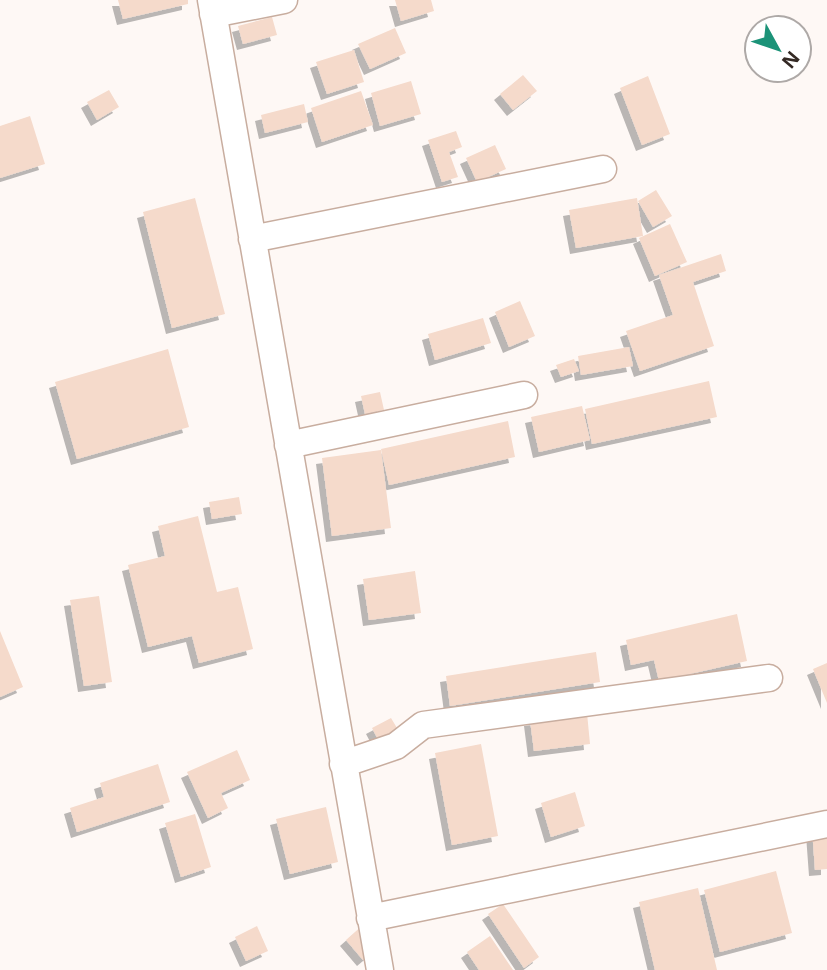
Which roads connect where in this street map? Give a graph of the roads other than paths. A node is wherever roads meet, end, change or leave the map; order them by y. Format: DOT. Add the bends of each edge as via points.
graph roads {
  1 [pos="284,0"];
  2 [pos="212,7"];
  3 [pos="603,169"];
  4 [pos="252,239"];
  5 [pos="524,395"];
  6 [pos="288,444"];
  7 [pos="769,678"];
  8 [pos="343,764"];
  9 [pos="827,824"];
  10 [pos="370,918"];
  11 [pos="380,970"];
  1 -- 2 [label="street"];
  2 -- 4 [label="street"];
  3 -- 4 [label="street"];
  4 -- 6 [label="street"];
  5 -- 6 [label="street"];
  6 -- 8 [label="street"];
  7 -- 8 [label="street" via="423,724 396,746"];
  8 -- 10 [label="street"];
  9 -- 10 [label="street"];
  10 -- 11 [label="street"];
}
